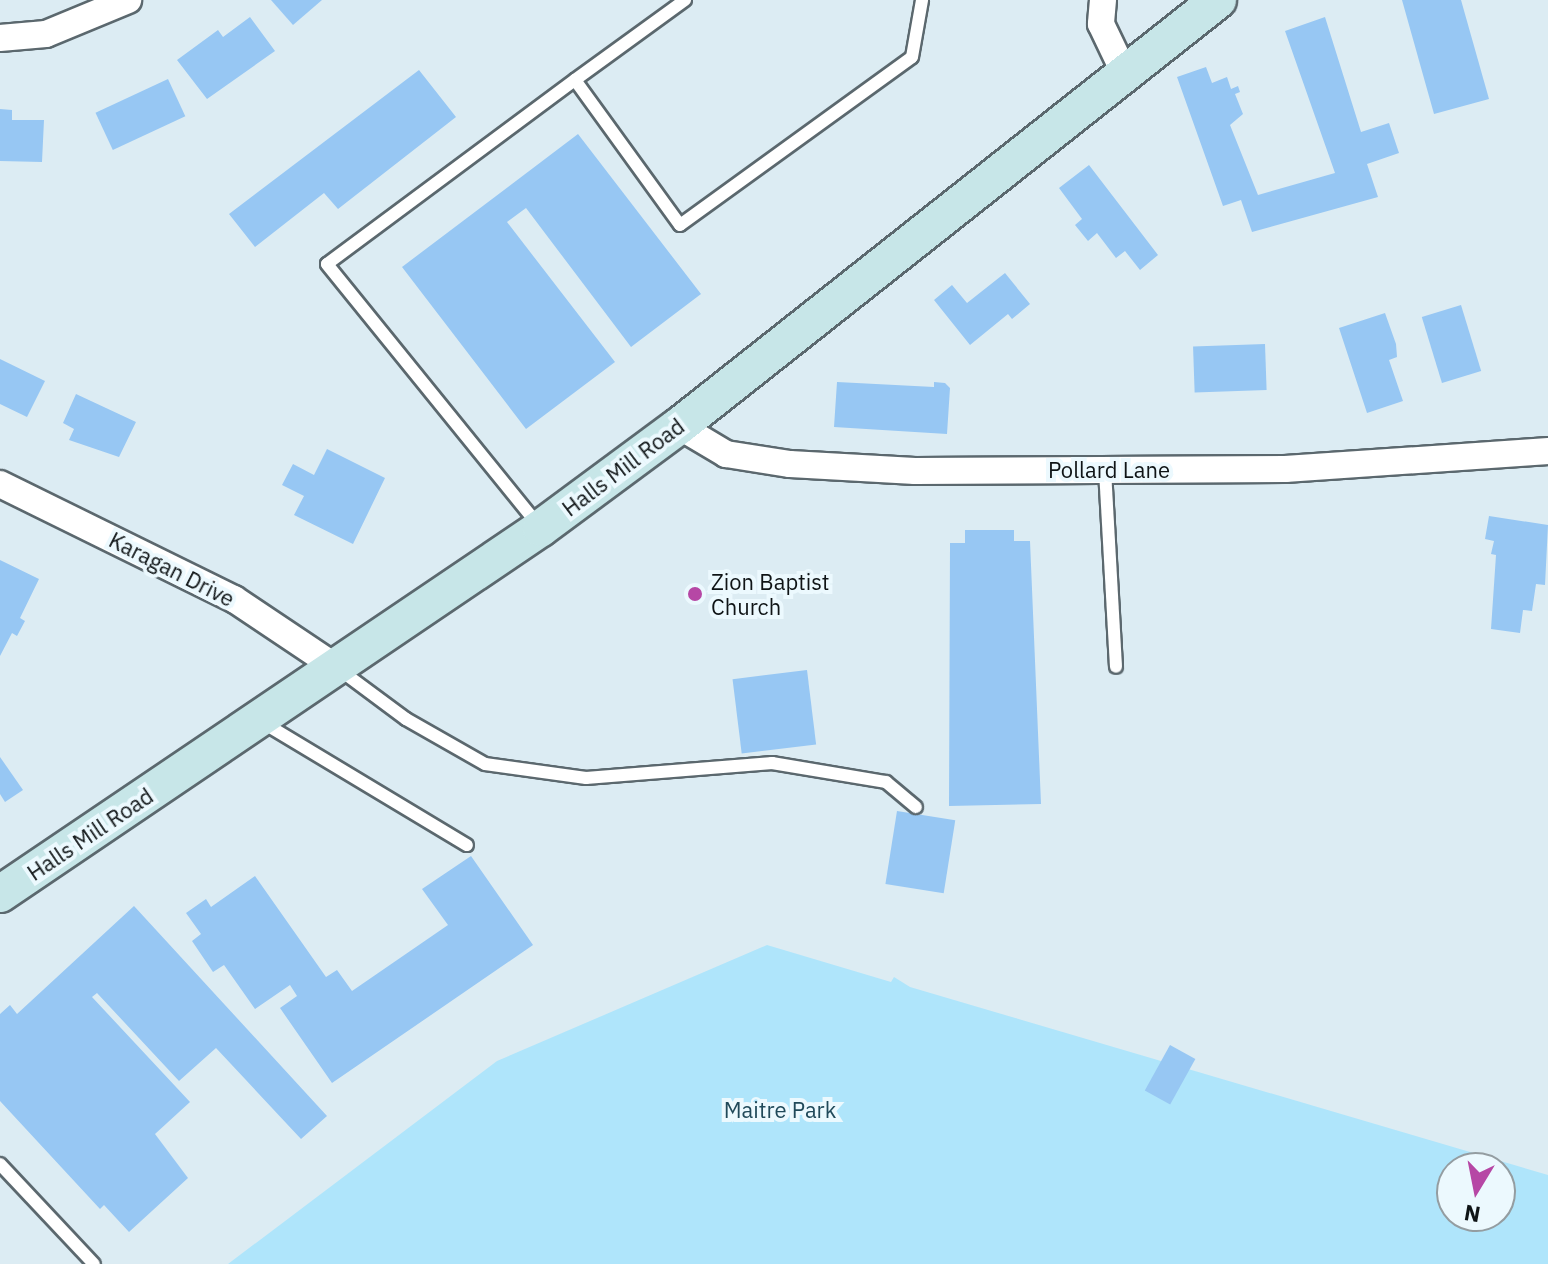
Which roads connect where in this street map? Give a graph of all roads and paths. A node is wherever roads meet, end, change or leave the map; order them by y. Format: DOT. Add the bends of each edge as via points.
graph roads {
  1 [pos="128,0"];
  2 [pos="685,0"];
  3 [pos="922,0"];
  4 [pos="1103,0"];
  5 [pos="1218,0"];
  6 [pos="0,38"];
  7 [pos="1125,74"];
  8 [pos="575,80"];
  9 [pos="679,426"];
  10 [pos="1548,451"];
  11 [pos="1105,470"];
  12 [pos="0,484"];
  13 [pos="541,528"];
  14 [pos="1116,667"];
  15 [pos="337,668"];
  16 [pos="260,720"];
  17 [pos="916,807"];
  18 [pos="467,845"];
  19 [pos="0,894"];
  20 [pos="0,1164"];
  21 [pos="94,1264"];
  1 -- 6 [label="street" via="46,34"];
  2 -- 8 [label="lane"];
  3 -- 8 [label="lane" via="912,57 680,225"];
  4 -- 7 [label="street" via="1101,24"];
  5 -- 7 [label="street, Halls Mill Road"];
  7 -- 9 [label="street, Halls Mill Road"];
  8 -- 13 [label="lane" via="327,264"];
  9 -- 11 [label="street, Pollard Lane" via="726,454 790,464 915,471"];
  9 -- 13 [label="street, Halls Mill Road"];
  10 -- 11 [label="street, Pollard Lane" via="1285,469"];
  11 -- 14 [label="lane"];
  12 -- 15 [label="street, Karagan Drive" via="234,599"];
  13 -- 15 [label="street, Halls Mill Road"];
  15 -- 16 [label="street, Halls Mill Road"];
  15 -- 17 [label="lane" via="406,719 485,764 586,778 772,763 886,782"];
  16 -- 18 [label="lane"];
  16 -- 19 [label="street, Halls Mill Road"];
  20 -- 21 [label="lane"];
}
